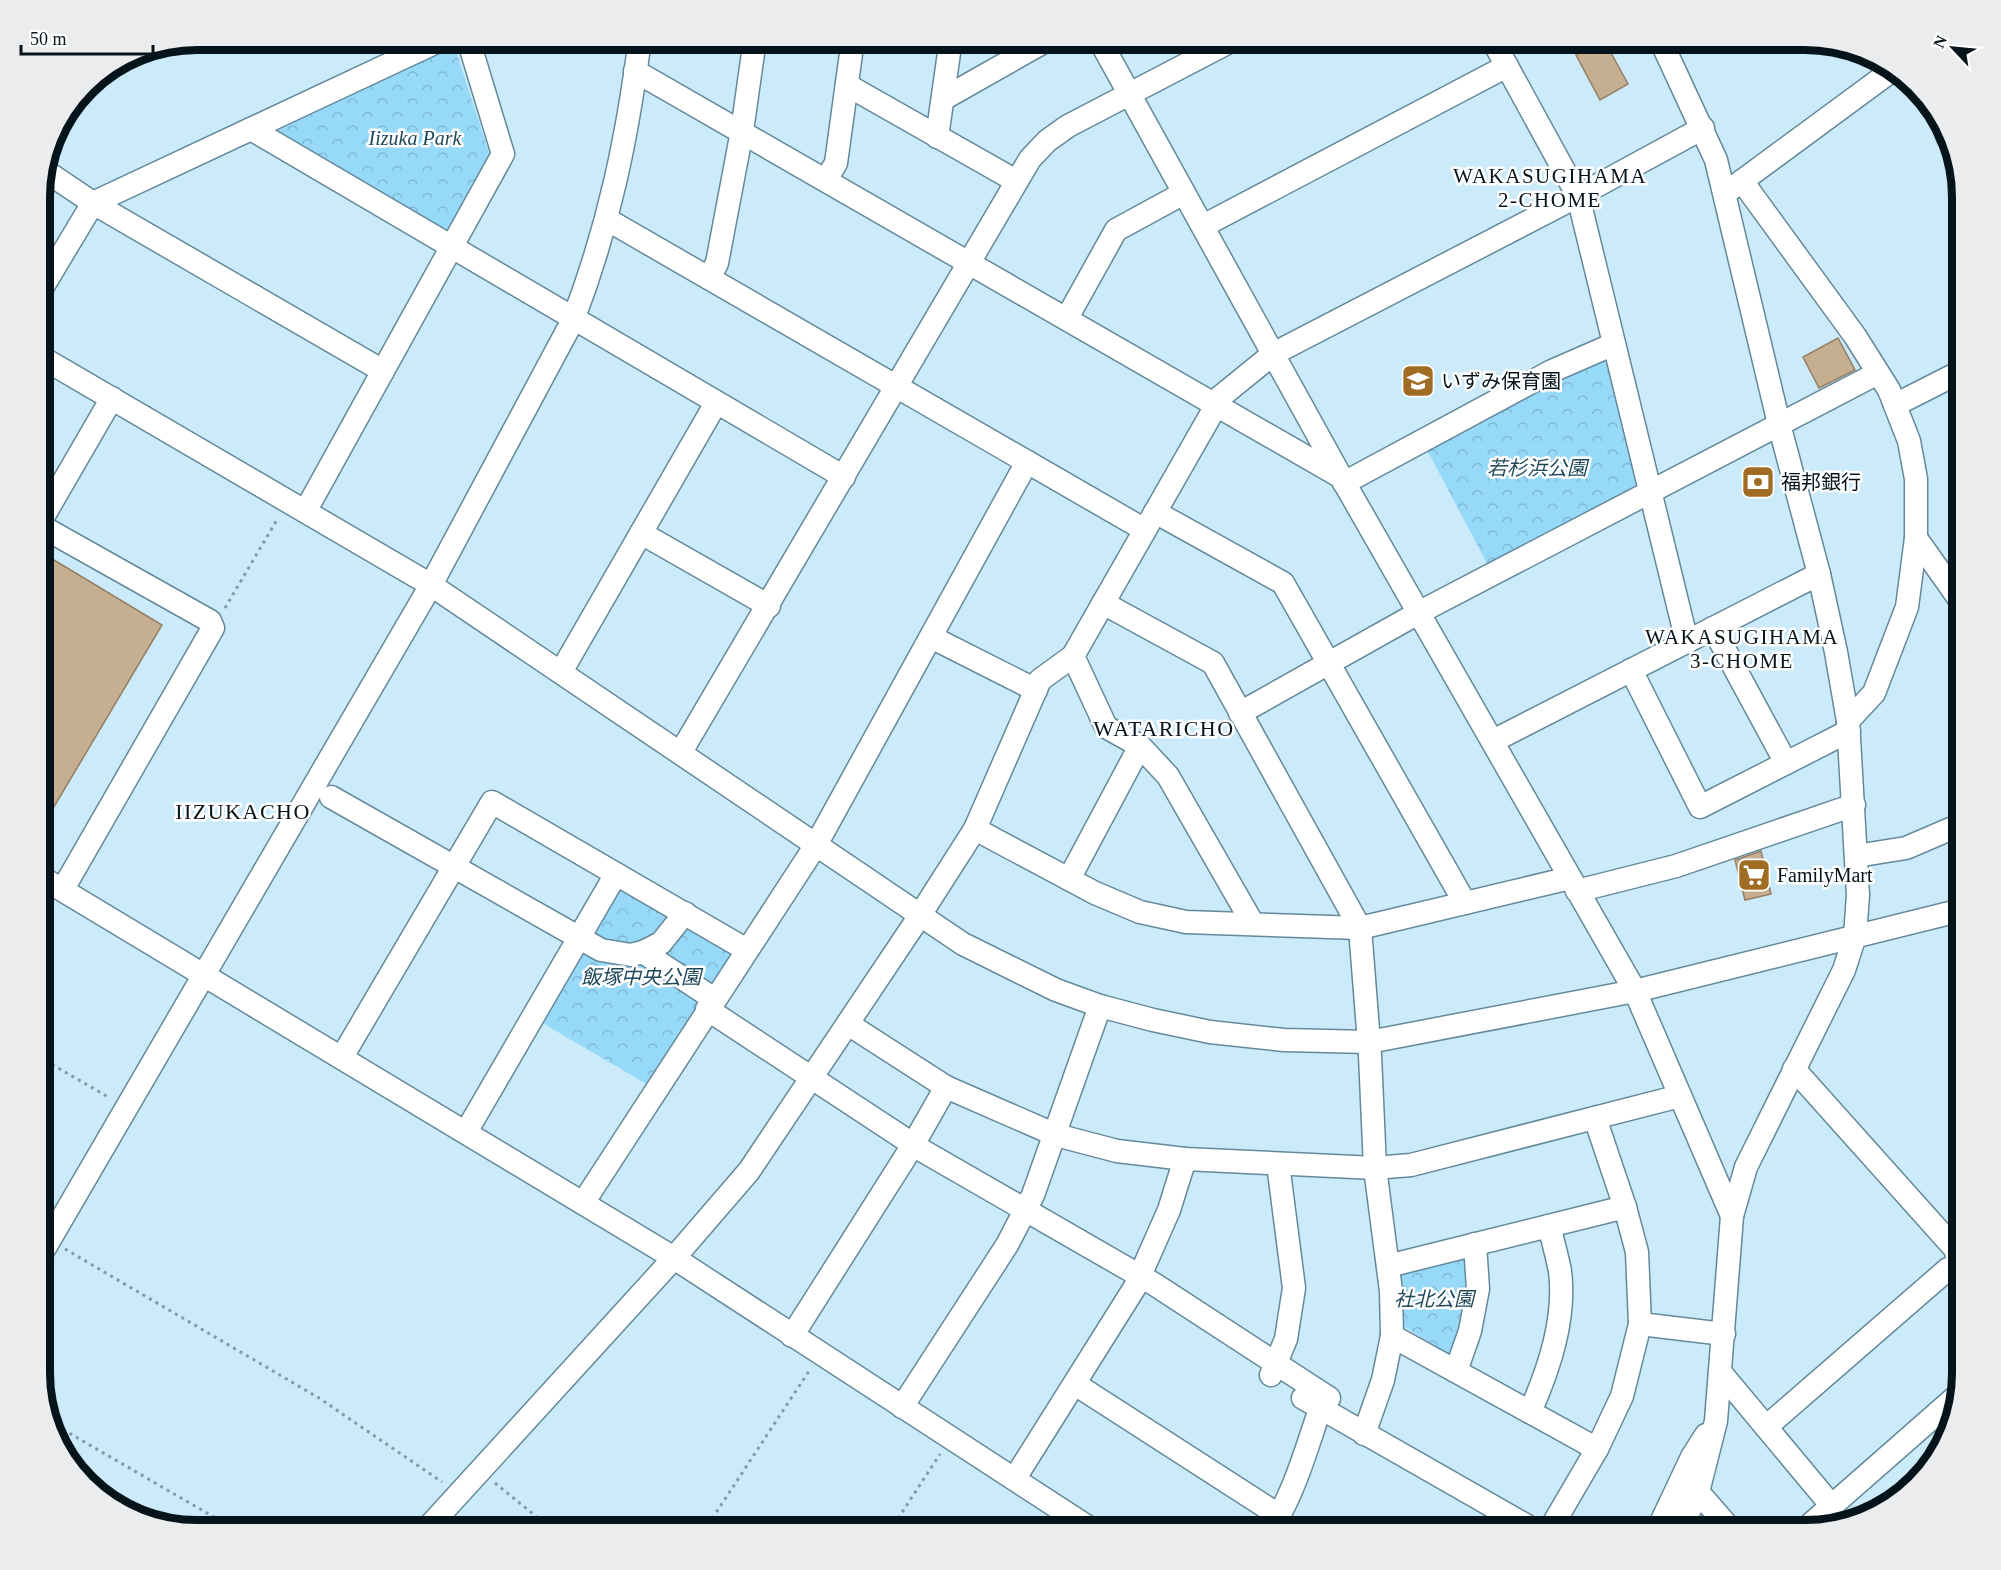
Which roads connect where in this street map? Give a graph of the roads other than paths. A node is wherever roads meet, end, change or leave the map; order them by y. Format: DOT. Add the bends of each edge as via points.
graph roads {
  1 [pos="1030,49"];
  2 [pos="1105,49"];
  3 [pos="1215,49"];
  4 [pos="1498,49"];
  5 [pos="1665,49"];
  6 [pos="420,50"];
  7 [pos="471,50"];
  8 [pos="638,50"];
  9 [pos="753,50"];
  10 [pos="852,50"];
  11 [pos="950,50"];
  12 [pos="1507,66"];
  13 [pos="635,71"];
  14 [pos="1887,74"];
  15 [pos="847,85"];
  16 [pos="1130,94"];
  17 [pos="943,99"];
  18 [pos="1703,128"];
  19 [pos="251,129"];
  20 [pos="742,131"];
  21 [pos="937,137"];
  22 [pos="51,175"];
  23 [pos="826,180"];
  24 [pos="1016,181"];
  25 [pos="1734,187"];
  26 [pos="1184,193"];
  27 [pos="1578,196"];
  28 [pos="93,203"];
  29 [pos="608,220"];
  30 [pos="1203,226"];
  31 [pos="452,245"];
  32 [pos="969,263"];
  33 [pos="50,275"];
  34 [pos="709,279"];
  35 [pos="1067,318"];
  36 [pos="573,320"];
  37 [pos="1614,344"];
  38 [pos="1273,354"];
  39 [pos="50,362"];
  40 [pos="383,371"];
  41 [pos="1878,373"];
  42 [pos="1952,376"];
  43 [pos="897,387"];
  44 [pos="112,398"];
  45 [pos="716,403"];
  46 [pos="1215,403"];
  47 [pos="1895,405"];
  48 [pos="1779,424"];
  49 [pos="1027,462"];
  50 [pos="844,477"];
  51 [pos="1343,480"];
  52 [pos="1651,492"];
  53 [pos="50,505"];
  54 [pos="306,510"];
  55 [pos="1150,521"];
  56 [pos="50,530"];
  57 [pos="641,533"];
  58 [pos="1916,538"];
  59 [pos="1820,574"];
  60 [pos="431,585"];
  61 [pos="1952,589"];
  62 [pos="1103,603"];
  63 [pos="769,606"];
  64 [pos="1420,612"];
  65 [pos="1713,628"];
  66 [pos="931,637"];
  67 [pos="1687,642"];
  68 [pos="1073,656"];
  69 [pos="1330,663"];
  70 [pos="1632,670"];
  71 [pos="561,672"];
  72 [pos="1036,690"];
  73 [pos="1240,713"];
  74 [pos="1848,726"];
  75 [pos="1493,741"];
  76 [pos="1140,746"];
  77 [pos="681,752"];
  78 [pos="1786,763"];
  79 [pos="320,774"];
  80 [pos="331,797"];
  81 [pos="1854,805"];
  82 [pos="975,829"];
  83 [pos="1952,829"];
  84 [pos="816,845"];
  85 [pos="1856,856"];
  86 [pos="457,860"];
  87 [pos="616,874"];
  88 [pos="1069,879"];
  89 [pos="50,882"];
  90 [pos="1574,885"];
  91 [pos="63,890"];
  92 [pos="1465,903"];
  93 [pos="1952,912"];
  94 [pos="685,914"];
  95 [pos="920,916"];
  96 [pos="1253,924"];
  97 [pos="1360,928"];
  98 [pos="1856,936"];
  99 [pos="579,937"];
  100 [pos="747,950"];
  101 [pos="643,952"];
  102 [pos="206,974"];
  103 [pos="1635,991"];
  104 [pos="710,1004"];
  105 [pos="1100,1006"];
  106 [pos="848,1024"];
  107 [pos="1369,1042"];
  108 [pos="342,1057"];
  109 [pos="1794,1069"];
  110 [pos="812,1079"];
  111 [pos="946,1087"];
  112 [pos="1680,1096"];
  113 [pos="1595,1118"];
  114 [pos="466,1132"];
  115 [pos="1056,1135"];
  116 [pos="913,1145"];
  117 [pos="1185,1159"];
  118 [pos="1278,1164"];
  119 [pos="1375,1168"];
  120 [pos="583,1203"];
  121 [pos="1625,1207"];
  122 [pos="1026,1208"];
  123 [pos="1732,1216"];
  124 [pos="1549,1226"];
  125 [pos="50,1239"];
  126 [pos="1475,1244"];
  127 [pos="1952,1246"];
  128 [pos="674,1258"];
  129 [pos="1388,1266"];
  130 [pos="1952,1269"];
  131 [pos="1137,1281"];
  132 [pos="1640,1324"];
  133 [pos="1724,1334"];
  134 [pos="792,1336"];
  135 [pos="1392,1336"];
  136 [pos="1273,1370"];
  137 [pos="1456,1371"];
  138 [pos="1721,1373"];
  139 [pos="1075,1384"];
  140 [pos="1324,1403"];
  141 [pos="1949,1403"];
  142 [pos="902,1407"];
  143 [pos="1530,1412"];
  144 [pos="1716,1421"];
  145 [pos="1766,1427"];
  146 [pos="1364,1434"];
  147 [pos="1598,1449"];
  148 [pos="1015,1478"];
  149 [pos="1698,1492"];
  150 [pos="1831,1505"];
  151 [pos="1278,1519"];
  152 [pos="1815,1519"];
  153 [pos="435,1520"];
  154 [pos="1078,1520"];
  155 [pos="1516,1520"];
  156 [pos="1556,1520"];
  157 [pos="1663,1520"];
  158 [pos="1685,1520"];
  159 [pos="1722,1520"];
  1 -- 17 [label="street"];
  2 -- 16 [label="street"];
  3 -- 16 [label="street"];
  4 -- 12 [label="street"];
  5 -- 18 [label="street"];
  6 -- 19 [label="street"];
  7 -- 31 [label="street" via="503,154"];
  8 -- 13 [label="street"];
  9 -- 20 [label="street"];
  10 -- 15 [label="street"];
  11 -- 17 [label="street"];
  12 -- 27 [label="street"];
  12 -- 30 [label="street"];
  13 -- 20 [label="street"];
  13 -- 29 [label="street"];
  14 -- 25 [label="street"];
  15 -- 21 [label="street"];
  15 -- 23 [label="street" via="836,163"];
  16 -- 24 [label="street" via="1047,141"];
  16 -- 26 [label="street"];
  17 -- 21 [label="street"];
  18 -- 25 [label="street" via="1716,160"];
  18 -- 27 [label="street"];
  19 -- 28 [label="street"];
  19 -- 31 [label="street"];
  20 -- 23 [label="street"];
  20 -- 34 [label="street" via="717,263"];
  21 -- 24 [label="street"];
  22 -- 28 [label="street"];
  23 -- 32 [label="street"];
  24 -- 32 [label="street"];
  25 -- 41 [label="street" via="1855,336"];
  25 -- 48 [label="street"];
  26 -- 30 [label="street"];
  26 -- 35 [label="street" via="1116,230"];
  27 -- 37 [label="street"];
  27 -- 38 [label="street"];
  28 -- 33 [label="street"];
  28 -- 40 [label="street"];
  29 -- 34 [label="street"];
  29 -- 36 [label="street"];
  30 -- 38 [label="street"];
  31 -- 36 [label="street"];
  31 -- 40 [label="street"];
  32 -- 35 [label="street"];
  32 -- 43 [label="street"];
  34 -- 43 [label="street"];
  35 -- 46 [label="street"];
  36 -- 45 [label="street"];
  36 -- 60 [label="street"];
  37 -- 51 [label="street" via="1552,371"];
  37 -- 52 [label="street"];
  38 -- 46 [label="street"];
  38 -- 51 [label="street"];
  39 -- 44 [label="street"];
  40 -- 54 [label="street"];
  41 -- 47 [label="street"];
  41 -- 48 [label="street"];
  42 -- 47 [label="street"];
  43 -- 49 [label="street"];
  43 -- 50 [label="street"];
  44 -- 53 [label="street"];
  44 -- 54 [label="street"];
  45 -- 50 [label="street"];
  45 -- 57 [label="street"];
  46 -- 51 [label="street"];
  46 -- 55 [label="street"];
  47 -- 58 [label="street" via="1909,441 1916,478"];
  48 -- 52 [label="street"];
  48 -- 59 [label="street"];
  49 -- 55 [label="street"];
  49 -- 66 [label="street"];
  50 -- 63 [label="street"];
  51 -- 64 [label="street"];
  52 -- 64 [label="street"];
  52 -- 67 [label="street"];
  54 -- 60 [label="street"];
  55 -- 62 [label="street"];
  55 -- 69 [label="street" via="1283,583"];
  56 -- 91 [label="street" via="210,621 213,628"];
  57 -- 63 [label="street"];
  57 -- 71 [label="street"];
  58 -- 61 [label="street"];
  58 -- 74 [label="street" via="1906,607 1874,693"];
  59 -- 65 [label="street"];
  59 -- 74 [label="street"];
  60 -- 71 [label="street"];
  60 -- 79 [label="street"];
  62 -- 68 [label="street"];
  62 -- 73 [label="street" via="1213,663"];
  63 -- 77 [label="street"];
  64 -- 69 [label="street"];
  64 -- 75 [label="street"];
  65 -- 67 [label="street"];
  65 -- 78 [label="street"];
  66 -- 72 [label="street"];
  66 -- 84 [label="street"];
  67 -- 70 [label="street"];
  68 -- 72 [label="street" via="1040,680"];
  68 -- 76 [label="street" via="1106,727"];
  69 -- 73 [label="street"];
  69 -- 92 [label="street"];
  70 -- 75 [label="street"];
  70 -- 78 [label="street" via="1700,807"];
  71 -- 77 [label="street"];
  72 -- 82 [label="street"];
  73 -- 97 [label="street"];
  74 -- 78 [label="street"];
  74 -- 81 [label="street"];
  75 -- 90 [label="street"];
  76 -- 88 [label="street"];
  76 -- 96 [label="street" via="1168,776"];
  77 -- 84 [label="street"];
  79 -- 86 [label="street"];
  79 -- 102 [label="street"];
  80 -- 86 [label="street"];
  81 -- 85 [label="street"];
  81 -- 90 [label="street" via="1676,866"];
  82 -- 88 [label="street"];
  82 -- 95 [label="street"];
  83 -- 85 [label="street" via="1905,848"];
  84 -- 95 [label="street"];
  84 -- 100 [label="street"];
  85 -- 98 [label="street"];
  86 -- 87 [label="street" via="492,802"];
  86 -- 99 [label="street"];
  86 -- 108 [label="street"];
  87 -- 94 [label="street"];
  87 -- 99 [label="street"];
  88 -- 96 [label="street" via="1140,912 1186,922"];
  89 -- 91 [label="street"];
  90 -- 92 [label="street"];
  90 -- 103 [label="street"];
  91 -- 102 [label="street"];
  92 -- 97 [label="street"];
  93 -- 98 [label="street"];
  94 -- 100 [label="street"];
  94 -- 101 [label="street" via="661,943"];
  95 -- 105 [label="street" via="1009,968"];
  95 -- 106 [label="street"];
  96 -- 97 [label="street"];
  97 -- 107 [label="street"];
  98 -- 103 [label="street"];
  98 -- 109 [label="street" via="1844,970"];
  99 -- 101 [label="street" via="616,954"];
  99 -- 114 [label="street"];
  100 -- 104 [label="street"];
  101 -- 104 [label="street"];
  102 -- 108 [label="street"];
  102 -- 125 [label="street"];
  103 -- 107 [label="street"];
  103 -- 112 [label="street"];
  104 -- 110 [label="street"];
  104 -- 120 [label="street"];
  105 -- 107 [label="street" via="1210,1032 1284,1040"];
  105 -- 115 [label="street"];
  106 -- 110 [label="street"];
  106 -- 111 [label="street"];
  107 -- 119 [label="street"];
  108 -- 114 [label="street"];
  109 -- 123 [label="street" via="1746,1167"];
  109 -- 127 [label="street"];
  110 -- 116 [label="street"];
  110 -- 128 [label="street" via="749,1171"];
  111 -- 115 [label="street"];
  111 -- 116 [label="street"];
  112 -- 113 [label="street"];
  112 -- 123 [label="street"];
  113 -- 119 [label="street" via="1411,1165"];
  113 -- 121 [label="street"];
  114 -- 120 [label="street"];
  115 -- 117 [label="street" via="1117,1151"];
  115 -- 122 [label="street"];
  116 -- 122 [label="street"];
  116 -- 134 [label="street"];
  117 -- 118 [label="street"];
  117 -- 131 [label="street"];
  118 -- 119 [label="street"];
  118 -- 136 [label="street" via="1294,1288 1286,1339"];
  119 -- 129 [label="street"];
  120 -- 128 [label="street"];
  121 -- 124 [label="street"];
  121 -- 132 [label="street" via="1636,1252"];
  122 -- 131 [label="street"];
  122 -- 142 [label="street" via="1007,1245"];
  123 -- 133 [label="street"];
  124 -- 126 [label="street"];
  124 -- 143 [label="street" via="1560,1273 1558,1318 1549,1367"];
  126 -- 129 [label="street"];
  126 -- 137 [label="street" via="1478,1289 1470,1331"];
  128 -- 134 [label="street"];
  128 -- 153 [label="street"];
  129 -- 135 [label="street"];
  130 -- 145 [label="street"];
  131 -- 136 [label="street"];
  131 -- 139 [label="street"];
  132 -- 133 [label="street"];
  132 -- 147 [label="street" via="1623,1396"];
  133 -- 138 [label="street"];
  134 -- 142 [label="street"];
  135 -- 137 [label="street"];
  135 -- 146 [label="street" via="1383,1380"];
  136 -- 140 [label="street"];
  137 -- 143 [label="street"];
  138 -- 144 [label="street"];
  138 -- 145 [label="street"];
  139 -- 148 [label="street"];
  139 -- 151 [label="street"];
  140 -- 146 [label="street"];
  140 -- 151 [label="street"];
  141 -- 150 [label="street"];
  142 -- 148 [label="street"];
  143 -- 147 [label="street"];
  144 -- 149 [label="street"];
  144 -- 157 [label="street" via="1692,1457"];
  145 -- 150 [label="street"];
  146 -- 155 [label="street"];
  147 -- 156 [label="street"];
  148 -- 154 [label="street"];
  149 -- 158 [label="street"];
  149 -- 159 [label="street"];
  150 -- 152 [label="street"];
}
